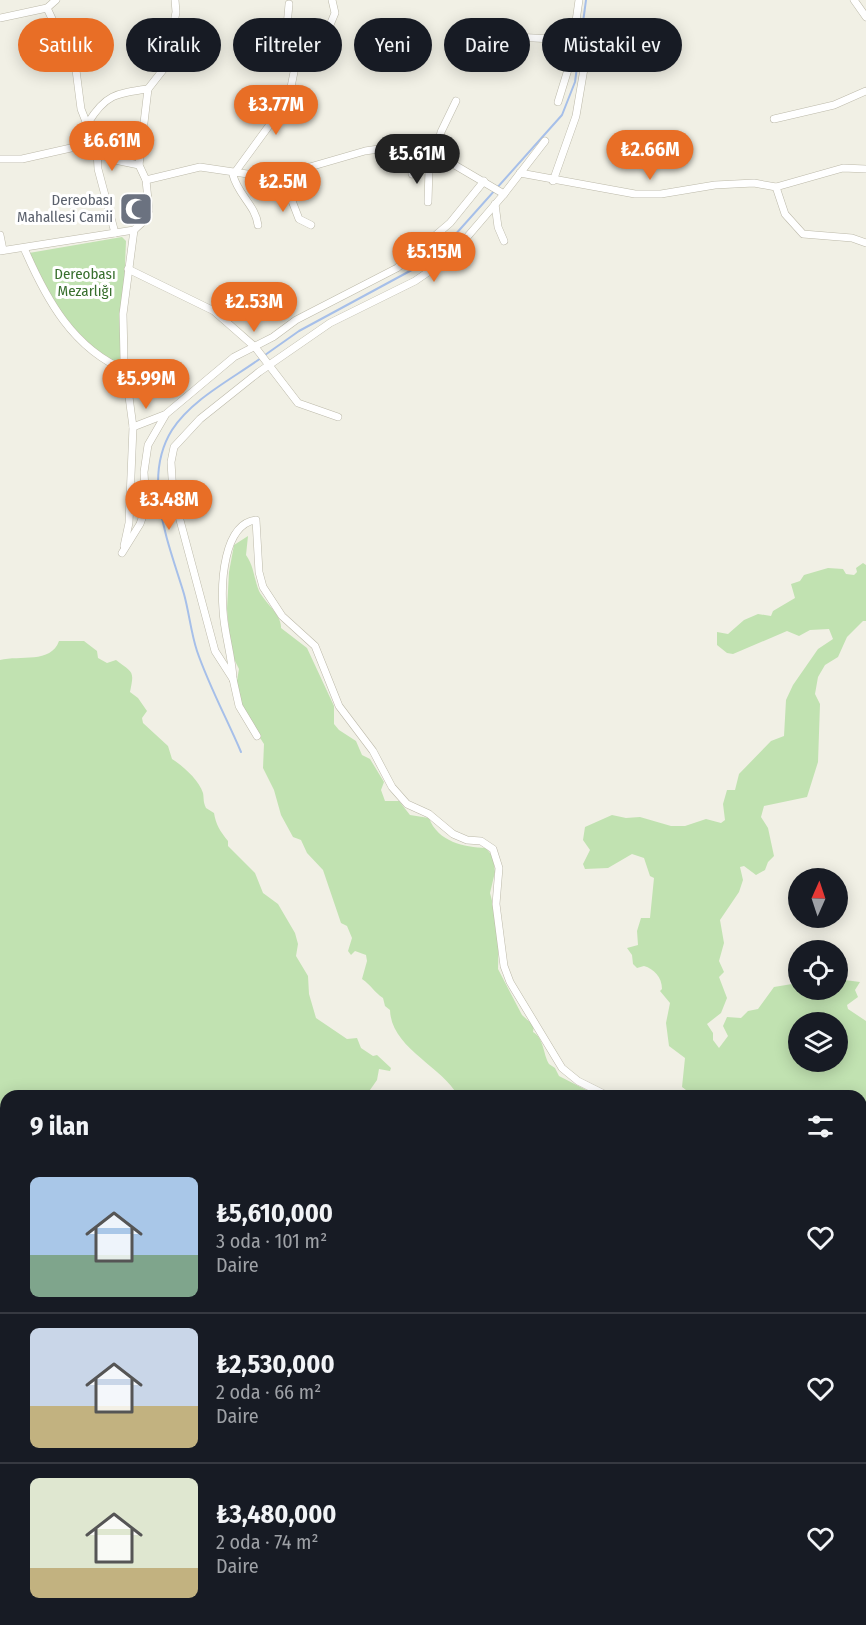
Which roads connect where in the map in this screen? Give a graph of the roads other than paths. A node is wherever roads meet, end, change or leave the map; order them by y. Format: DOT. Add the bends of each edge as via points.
graph roads {
  1 [pos="56,0"];
  2 [pos="175,0"];
  3 [pos="332,0"];
  4 [pos="579,0"];
  5 [pos="854,0"];
  6 [pos="289,4"];
  7 [pos="47,8"];
  8 [pos="866,17"];
  9 [pos="0,18"];
  10 [pos="288,18"];
  11 [pos="333,18"];
  12 [pos="576,18"];
  13 [pos="293,72"];
  14 [pos="568,72"];
  15 [pos="583,72"];
  16 [pos="148,89"];
  17 [pos="866,91"];
  18 [pos="456,101"];
  19 [pos="558,102"];
  20 [pos="774,119"];
  21 [pos="87,123"];
  22 [pos="544,141"];
  23 [pos="95,147"];
  24 [pos="436,154"];
  25 [pos="0,159"];
  26 [pos="445,159"];
  27 [pos="139,165"];
  28 [pos="429,168"];
  29 [pos="866,169"];
  30 [pos="235,170"];
  31 [pos="520,173"];
  32 [pos="412,174"];
  33 [pos="282,175"];
  34 [pos="146,180"];
  35 [pos="484,181"];
  36 [pos="553,181"];
  37 [pos="776,188"];
  38 [pos="504,194"];
  39 [pos="428,202"];
  40 [pos="495,204"];
  41 [pos="258,225"];
  42 [pos="311,225"];
  43 [pos="134,230"];
  44 [pos="115,232"];
  45 [pos="0,235"];
  46 [pos="504,242"];
  47 [pos="866,243"];
  48 [pos="24,248"];
  49 [pos="1,250"];
  50 [pos="128,269"];
  51 [pos="255,346"];
  52 [pos="271,364"];
  53 [pos="126,371"];
  54 [pos="166,414"];
  55 [pos="338,417"];
  56 [pos="133,427"];
  57 [pos="233,679"];
  58 [pos="257,736"];
  59 [pos="596,1090"];
  1 -- 7 [label="street"];
  2 -- 16 [label="street" via="166,66"];
  3 -- 11 [label="street"];
  4 -- 12 [label="street"];
  5 -- 8 [label="street"];
  6 -- 10 [label="street"];
  7 -- 9 [label="street"];
  7 -- 21 [label="street" via="76,70 78,96"];
  13 -- 30 [label="street" via="282,108"];
  14 -- 19 [label="street"];
  15 -- 36 [label="street" via="576,116"];
  16 -- 21 [label="street" via="108,97"];
  16 -- 27 [label="street"];
  17 -- 20 [label="street" via="834,105"];
  18 -- 24 [label="street" via="441,132"];
  21 -- 23 [label="street"];
  22 -- 31 [label="street"];
  23 -- 25 [label="street"];
  23 -- 27 [label="street" via="110,159"];
  23 -- 44 [label="street"];
  24 -- 26 [label="street"];
  24 -- 33 [label="street" via="406,145 365,151"];
  26 -- 28 [label="street"];
  26 -- 35 [label="street"];
  27 -- 34 [label="street"];
  28 -- 32 [label="street"];
  28 -- 39 [label="street"];
  29 -- 37 [label="street" via="843,168"];
  30 -- 33 [label="street" via="261,176"];
  30 -- 34 [label="street" via="200,167"];
  30 -- 41 [label="street" via="235,184 257,215"];
  31 -- 36 [label="street"];
  31 -- 38 [label="street"];
  33 -- 42 [label="street" via="299,219"];
  34 -- 43 [label="street" via="149,210 146,220"];
  35 -- 38 [label="street"];
  35 -- 51 [label="street" via="450,223 398,268 296,320"];
  36 -- 37 [label="street" via="636,194 754,183"];
  37 -- 47 [label="street" via="784,214 803,234"];
  38 -- 40 [label="street"];
  40 -- 46 [label="street"];
  40 -- 52 [label="street" via="450,257 415,281 330,324"];
  43 -- 44 [label="street"];
  43 -- 50 [label="street"];
  44 -- 48 [label="street"];
  45 -- 49 [label="street"];
  48 -- 49 [label="street"];
  48 -- 53 [label="street" via="56,312 106,363"];
  50 -- 51 [label="street" via="214,310"];
  50 -- 53 [label="street" via="123,314"];
  51 -- 52 [label="street"];
  51 -- 54 [label="street" via="234,357"];
  52 -- 55 [label="street" via="298,402"];
  52 -- 57 [label="street" via="188,431 174,447 171,462 178,515 211,639"];
  53 -- 56 [label="street"];
  54 -- 56 [label="street"];
  54 -- 56 [label="street" via="148,446 144,472 146,507 122,553 129,523"];
  57 -- 58 [label="street" via="239,706"];
  57 -- 59 [label="street" via="222,609 224,564 240,528 256,520 263,587 282,616 315,646 339,706 373,750 392,787 407,804 429,814 453,834 481,841 493,849 498,868 496,904 504,966 510,982 562,1068"];
}
